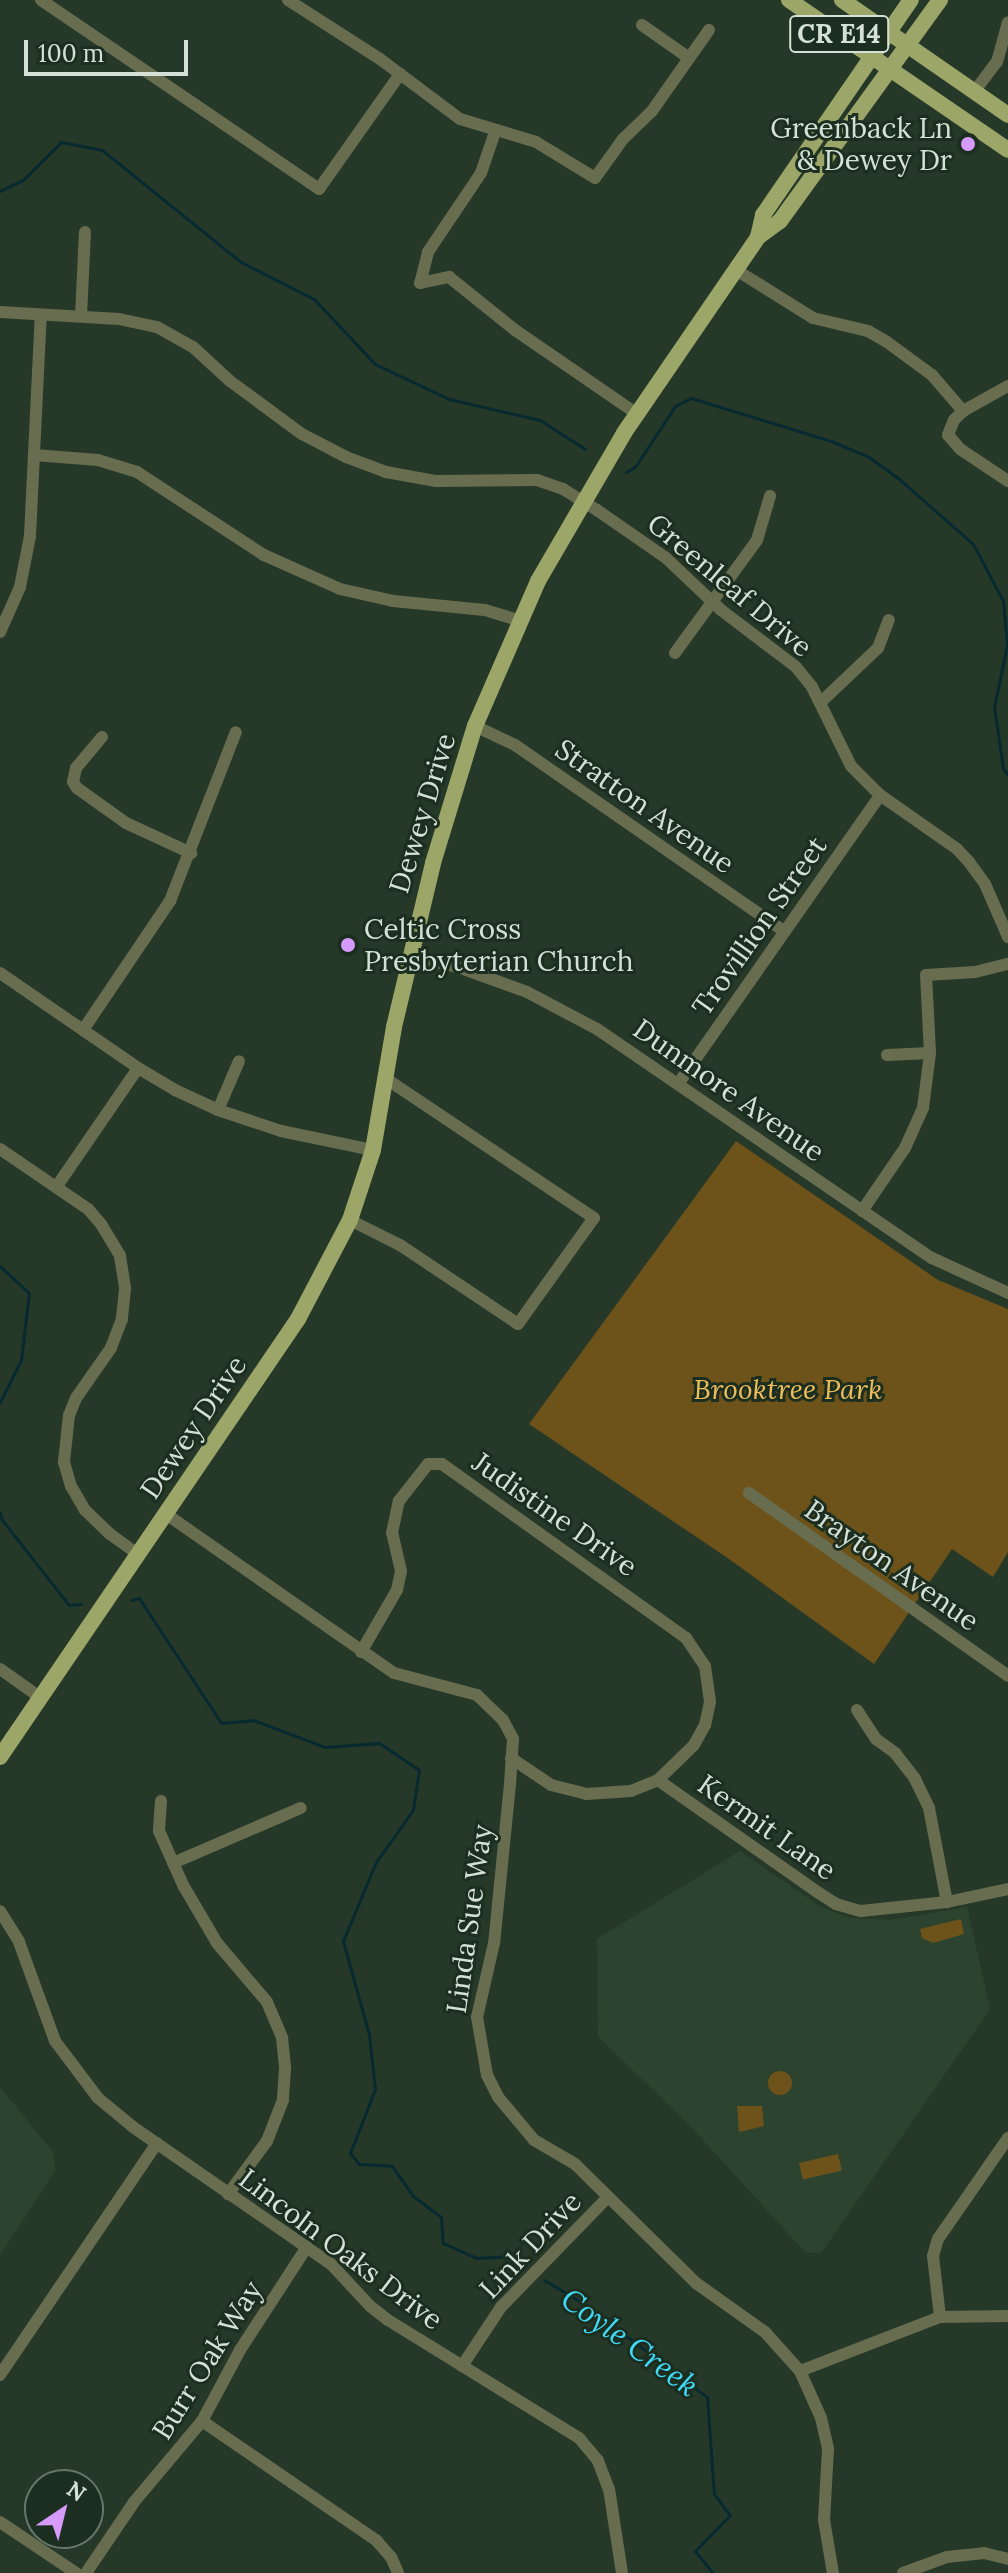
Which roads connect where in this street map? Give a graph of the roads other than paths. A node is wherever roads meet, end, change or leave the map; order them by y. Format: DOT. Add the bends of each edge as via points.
graph roads {
  1 [pos="41,0"];
  2 [pos="288,0"];
  3 [pos="313,0"];
  4 [pos="789,0"];
  5 [pos="842,0"];
  6 [pos="911,0"];
  7 [pos="940,0"];
  8 [pos="305,11"];
  9 [pos="1008,22"];
  10 [pos="642,25"];
  11 [pos="709,30"];
  12 [pos="888,31"];
  13 [pos="907,45"];
  14 [pos="870,56"];
  15 [pos="689,58"];
  16 [pos="890,69"];
  17 [pos="400,74"];
  18 [pos="974,92"];
  19 [pos="1008,115"];
  20 [pos="495,132"];
  21 [pos="1008,150"];
  22 [pos="85,232"];
  23 [pos="758,237"];
  24 [pos="736,270"];
  25 [pos="0,312"];
  26 [pos="41,315"];
  27 [pos="81,316"];
  28 [pos="1008,386"];
  29 [pos="963,411"];
  30 [pos="637,414"];
  31 [pos="34,455"];
  32 [pos="1008,481"];
  33 [pos="770,496"];
  34 [pos="584,501"];
  35 [pos="713,603"];
  36 [pos="889,620"];
  37 [pos="520,621"];
  38 [pos="0,632"];
  39 [pos="675,653"];
  40 [pos="820,703"];
  41 [pos="475,726"];
  42 [pos="236,732"];
  43 [pos="102,737"];
  44 [pos="880,795"];
  45 [pos="191,853"];
  46 [pos="784,931"];
  47 [pos="1008,937"];
  48 [pos="409,955"];
  49 [pos="1008,964"];
  50 [pos="0,973"];
  51 [pos="83,1030"];
  52 [pos="930,1053"];
  53 [pos="887,1055"];
  54 [pos="239,1061"];
  55 [pos="138,1068"];
  56 [pos="385,1078"];
  57 [pos="678,1084"];
  58 [pos="218,1110"];
  59 [pos="0,1149"];
  60 [pos="373,1150"];
  61 [pos="57,1186"];
  62 [pos="862,1211"];
  63 [pos="350,1220"];
  64 [pos="1008,1293"];
  65 [pos="749,1493"];
  66 [pos="166,1514"];
  67 [pos="138,1554"];
  68 [pos="361,1652"];
  69 [pos="0,1669"];
  70 [pos="1008,1676"];
  71 [pos="41,1698"];
  72 [pos="857,1710"];
  73 [pos="0,1757"];
  74 [pos="511,1758"];
  75 [pos="658,1780"];
  76 [pos="161,1801"];
  77 [pos="301,1808"];
  78 [pos="173,1863"];
  79 [pos="1008,1889"];
  80 [pos="947,1902"];
  81 [pos="0,1911"];
  82 [pos="1008,2138"];
  83 [pos="157,2143"];
  84 [pos="228,2194"];
  85 [pos="608,2197"];
  86 [pos="307,2247"];
  87 [pos="1008,2316"];
  88 [pos="940,2317"];
  89 [pos="462,2366"];
  90 [pos="800,2371"];
  91 [pos="0,2375"];
  92 [pos="202,2421"];
  93 [pos="0,2522"];
  94 [pos="1008,2559"];
  95 [pos="76,2573"];
  96 [pos="86,2573"];
  97 [pos="398,2573"];
  98 [pos="622,2573"];
  99 [pos="833,2573"];
  100 [pos="903,2573"];
  1 -- 17 [label="street" via="319,189"];
  2 -- 8 [label="street"];
  3 -- 8 [label="street"];
  4 -- 14 [label="main road, CR E14"];
  5 -- 12 [label="main road, CR E14"];
  6 -- 12 [label="main road"];
  7 -- 13 [label="main road, Dewey Drive"];
  8 -- 17 [label="street"];
  9 -- 18 [label="street" via="997,62"];
  10 -- 15 [label="street"];
  11 -- 15 [label="street"];
  12 -- 13 [label="main road, CR E14"];
  12 -- 14 [label="main road"];
  13 -- 16 [label="main road, Dewey Drive"];
  13 -- 18 [label="main road, CR E14"];
  14 -- 16 [label="main road, CR E14"];
  14 -- 23 [label="main road" via="763,215"];
  15 -- 20 [label="street" via="595,178 536,142"];
  16 -- 21 [label="main road, CR E14"];
  16 -- 23 [label="main road, Dewey Drive" via="780,221"];
  17 -- 20 [label="street" via="443,109"];
  18 -- 19 [label="main road, CR E14"];
  20 -- 30 [label="street" via="481,173 428,252 420,283 449,277"];
  22 -- 27 [label="street"];
  23 -- 24 [label="main road, Dewey Drive"];
  24 -- 29 [label="street" via="813,318 868,331 887,342 932,375"];
  24 -- 30 [label="main road, Dewey Drive"];
  25 -- 26 [label="street, Greenleaf Drive"];
  26 -- 27 [label="street, Greenleaf Drive"];
  26 -- 31 [label="street"];
  27 -- 34 [label="street, Greenleaf Drive" via="136,321 177,337 302,434 368,466 436,481 537,480"];
  28 -- 29 [label="street"];
  29 -- 32 [label="street" via="948,435"];
  30 -- 34 [label="main road, Dewey Drive"];
  31 -- 37 [label="street" via="98,460 137,472 264,555 340,589 393,601 485,610"];
  31 -- 38 [label="street" via="26,563"];
  33 -- 35 [label="street" via="757,540"];
  34 -- 35 [label="street, Greenleaf Drive" via="666,558"];
  34 -- 37 [label="main road, Dewey Drive"];
  35 -- 39 [label="street"];
  35 -- 40 [label="street, Greenleaf Drive" via="796,667"];
  36 -- 40 [label="street" via="878,648"];
  37 -- 41 [label="main road, Dewey Drive"];
  40 -- 44 [label="street, Greenleaf Drive" via="842,753"];
  41 -- 46 [label="street, Stratton Avenue" via="515,745"];
  41 -- 48 [label="main road, Dewey Drive"];
  42 -- 45 [label="street"];
  43 -- 45 [label="street" via="76,768 77,788 126,823"];
  44 -- 46 [label="street, Trovillion Street"];
  44 -- 47 [label="street, Greenleaf Drive" via="969,862 985,884"];
  45 -- 51 [label="street" via="158,922"];
  46 -- 57 [label="street, Trovillion Street"];
  48 -- 56 [label="main road, Dewey Drive"];
  48 -- 57 [label="street, Dunmore Avenue" via="539,998 597,1029"];
  49 -- 52 [label="street" via="926,975"];
  50 -- 51 [label="street"];
  51 -- 55 [label="street"];
  52 -- 53 [label="street"];
  52 -- 62 [label="street" via="926,1095 914,1133"];
  54 -- 58 [label="street"];
  55 -- 58 [label="street"];
  55 -- 61 [label="street"];
  56 -- 60 [label="main road, Dewey Drive"];
  56 -- 63 [label="street" via="594,1218 518,1324 400,1245"];
  57 -- 62 [label="street, Dunmore Avenue"];
  58 -- 60 [label="street" via="281,1131"];
  59 -- 61 [label="street"];
  60 -- 63 [label="main road, Dewey Drive"];
  61 -- 67 [label="street" via="101,1224 120,1256 125,1289 118,1334 69,1415 64,1462 85,1510"];
  62 -- 64 [label="street, Dunmore Avenue" via="946,1267"];
  63 -- 66 [label="main road, Dewey Drive" via="298,1319"];
  65 -- 70 [label="street, Brayton Avenue"];
  66 -- 67 [label="main road, Dewey Drive"];
  66 -- 68 [label="street, Linda Sue Way"];
  67 -- 71 [label="main road, Dewey Drive"];
  68 -- 74 [label="street, Linda Sue Way" via="413,1681 477,1695 503,1720 513,1739"];
  68 -- 75 [label="street, Judistine Drive" via="397,1590 401,1571 392,1533 399,1501 428,1464 442,1464 686,1638 705,1666 710,1702 694,1745"];
  69 -- 71 [label="street"];
  71 -- 73 [label="main road, Dewey Drive"];
  72 -- 80 [label="street" via="876,1739 915,1779 929,1808"];
  74 -- 75 [label="street, Kermit Lane" via="551,1785 586,1794 631,1791"];
  74 -- 85 [label="street, Linda Sue Way" via="494,1943 477,2017 479,2043 498,2097 522,2128 575,2164"];
  75 -- 80 [label="street, Kermit Lane" via="836,1904 861,1911"];
  76 -- 78 [label="street" via="159,1831"];
  77 -- 78 [label="street"];
  78 -- 84 [label="street" via="217,1943 267,2002 282,2038 283,2100 267,2141"];
  79 -- 80 [label="street, Kermit Lane"];
  81 -- 83 [label="street, Lincoln Oaks Drive" via="19,1942 44,2017 69,2064 108,2107"];
  82 -- 88 [label="street" via="938,2239 933,2256"];
  83 -- 84 [label="street, Lincoln Oaks Drive"];
  83 -- 91 [label="street"];
  84 -- 86 [label="street, Lincoln Oaks Drive"];
  85 -- 89 [label="street, Link Drive" via="501,2307"];
  85 -- 90 [label="street, Linda Sue Way" via="696,2283 765,2332"];
  86 -- 89 [label="street, Lincoln Oaks Drive" via="379,2313"];
  86 -- 92 [label="street, Burr Oak Way" via="246,2339"];
  87 -- 88 [label="street"];
  88 -- 90 [label="street"];
  89 -- 98 [label="street, Lincoln Oaks Drive" via="567,2428 589,2449 609,2489"];
  90 -- 99 [label="street, Linda Sue Way" via="828,2449 824,2520"];
  92 -- 96 [label="street, Burr Oak Way" via="134,2502"];
  92 -- 97 [label="street" via="376,2540"];
  93 -- 95 [label="street"];
  94 -- 100 [label="street" via="984,2553 947,2557"];
}
